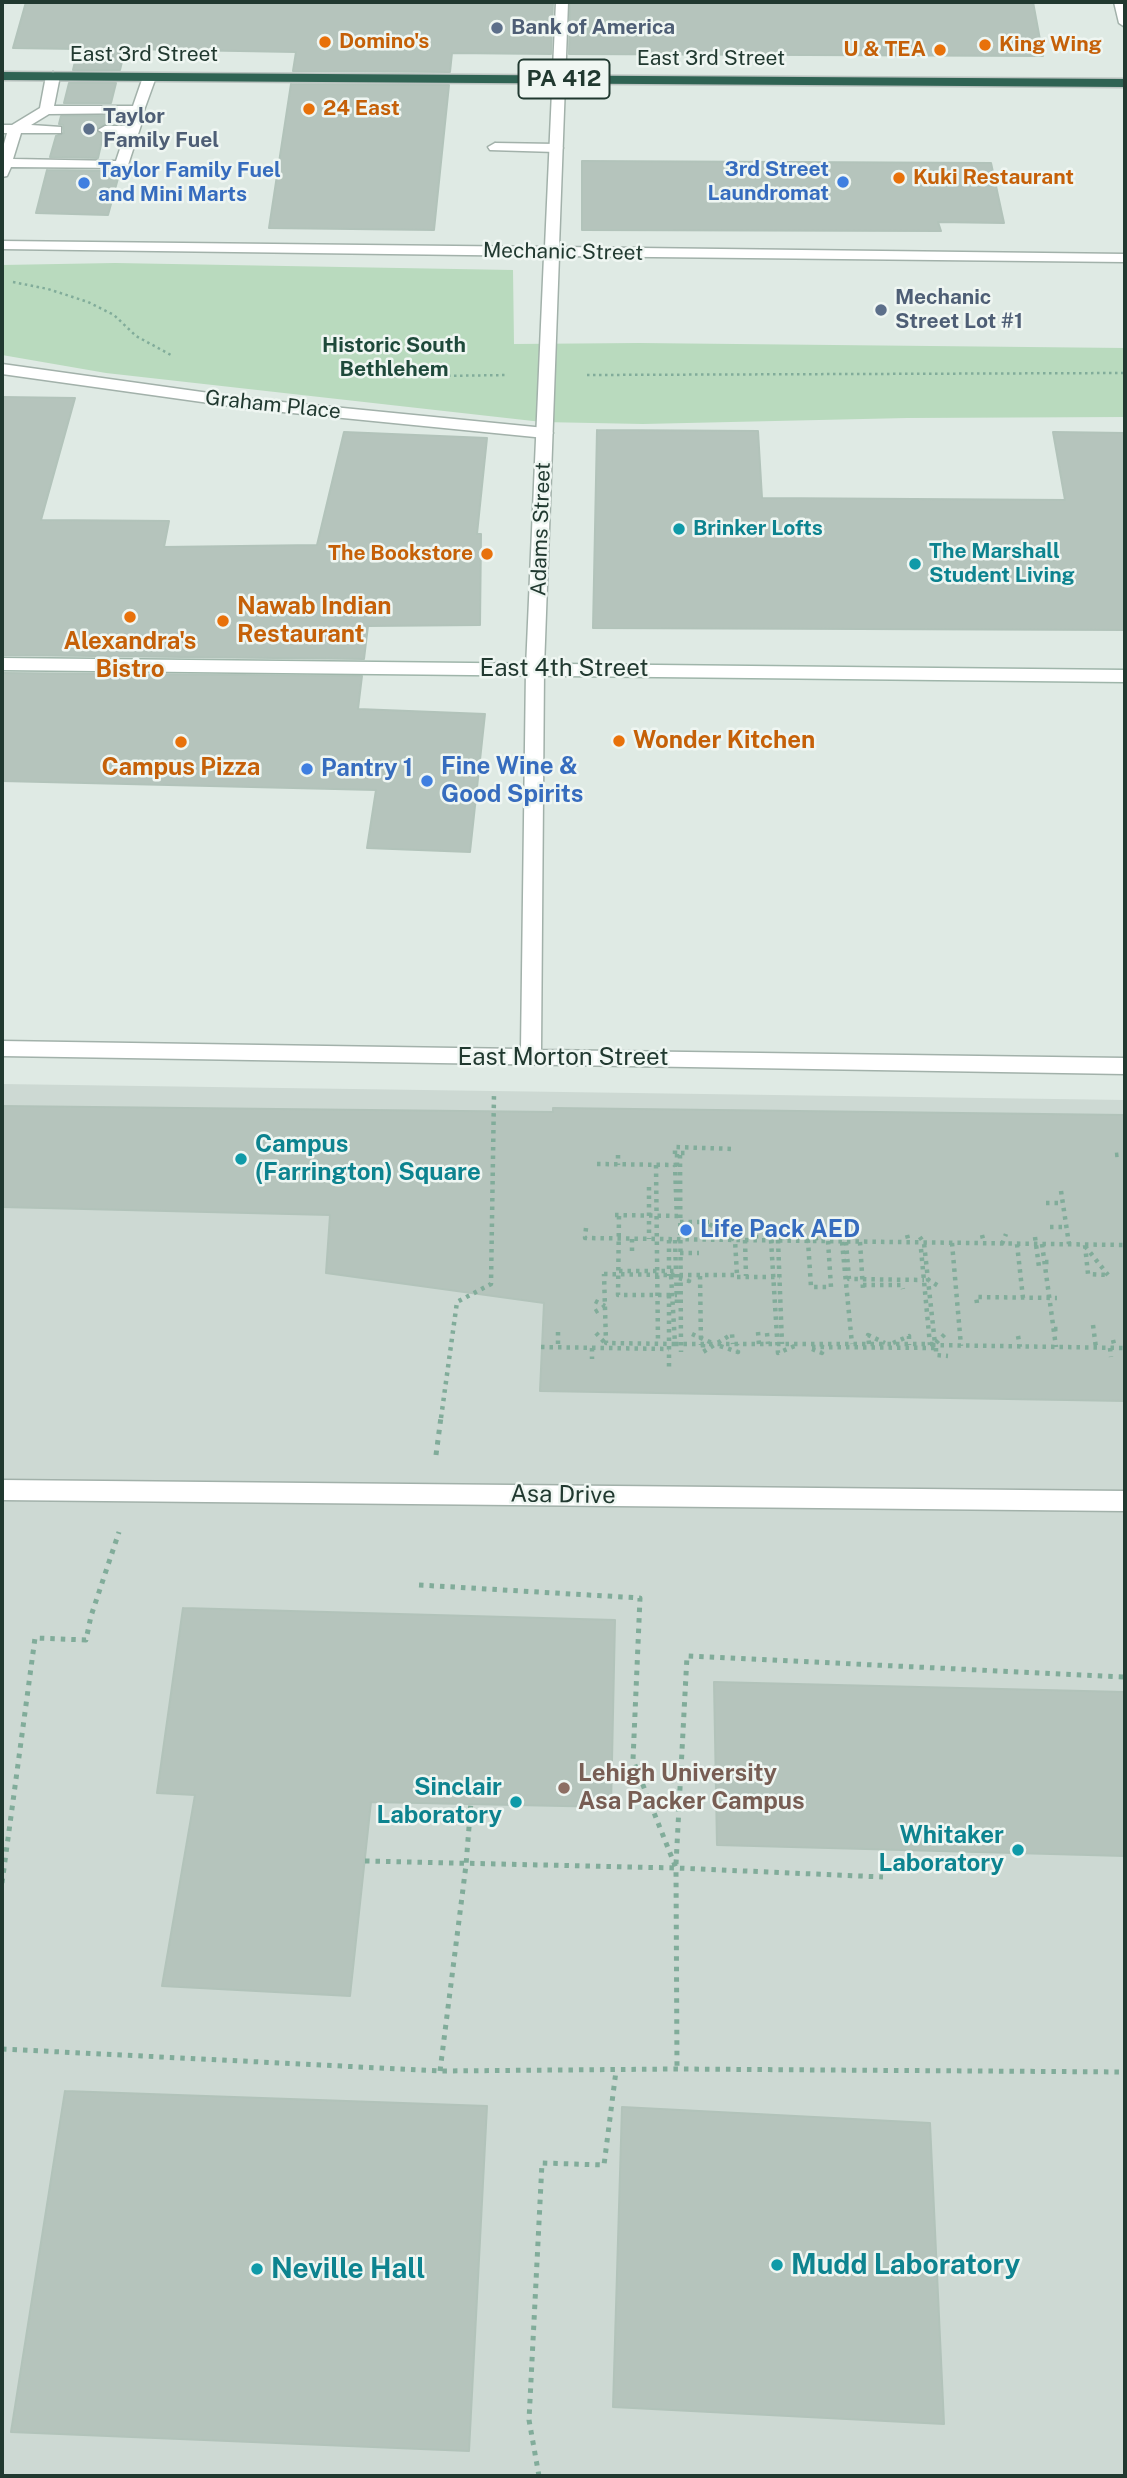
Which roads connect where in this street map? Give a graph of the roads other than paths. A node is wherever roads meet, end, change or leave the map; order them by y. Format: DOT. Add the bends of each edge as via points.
graph roads {
  1 [pos="562,2"];
  2 [pos="1120,2"];
  3 [pos="1125,23"];
  4 [pos="2,76"];
  5 [pos="54,76"];
  6 [pos="149,76"];
  7 [pos="559,79"];
  8 [pos="1125,83"];
  9 [pos="46,110"];
  10 [pos="138,110"];
  11 [pos="8,129"];
  12 [pos="56,130"];
  13 [pos="105,130"];
  14 [pos="132,131"];
  15 [pos="495,147"];
  16 [pos="556,148"];
  17 [pos="3,168"];
  18 [pos="2,245"];
  19 [pos="552,251"];
  20 [pos="1125,258"];
  21 [pos="2,369"];
  22 [pos="545,433"];
  23 [pos="2,664"];
  24 [pos="535,668"];
  25 [pos="1125,676"];
  26 [pos="2,1049"];
  27 [pos="531,1057"];
  28 [pos="1125,1066"];
  29 [pos="2,1490"];
  30 [pos="1125,1500"];
  1 -- 7 [label="street, Adams Street"];
  2 -- 3 [label="street"];
  4 -- 5 [label="highway, East 3rd Street / PA 412"];
  5 -- 6 [label="highway, East 3rd Street / PA 412"];
  5 -- 9 [label="street"];
  6 -- 7 [label="highway, East 3rd Street / PA 412"];
  6 -- 10 [label="street"];
  7 -- 8 [label="highway, East 3rd Street / PA 412"];
  7 -- 16 [label="street, Adams Street"];
  9 -- 10 [label="street"];
  9 -- 11 [label="street"];
  10 -- 14 [label="street"];
  11 -- 12 [label="street"];
  11 -- 17 [label="street"];
  13 -- 14 [label="street"];
  14 -- 17 [label="street" via="121,165"];
  15 -- 16 [label="street"];
  16 -- 19 [label="street, Adams Street"];
  18 -- 19 [label="street, Mechanic Street"];
  19 -- 20 [label="street, Mechanic Street"];
  19 -- 22 [label="street, Adams Street"];
  21 -- 22 [label="street, Graham Place" via="252,404"];
  22 -- 24 [label="street, Adams Street"];
  23 -- 24 [label="street, East 4th Street"];
  24 -- 25 [label="street, East 4th Street"];
  24 -- 27 [label="street, Adams Street"];
  26 -- 27 [label="street, East Morton Street"];
  27 -- 28 [label="street, East Morton Street"];
  29 -- 30 [label="street, Asa Drive"];
}
